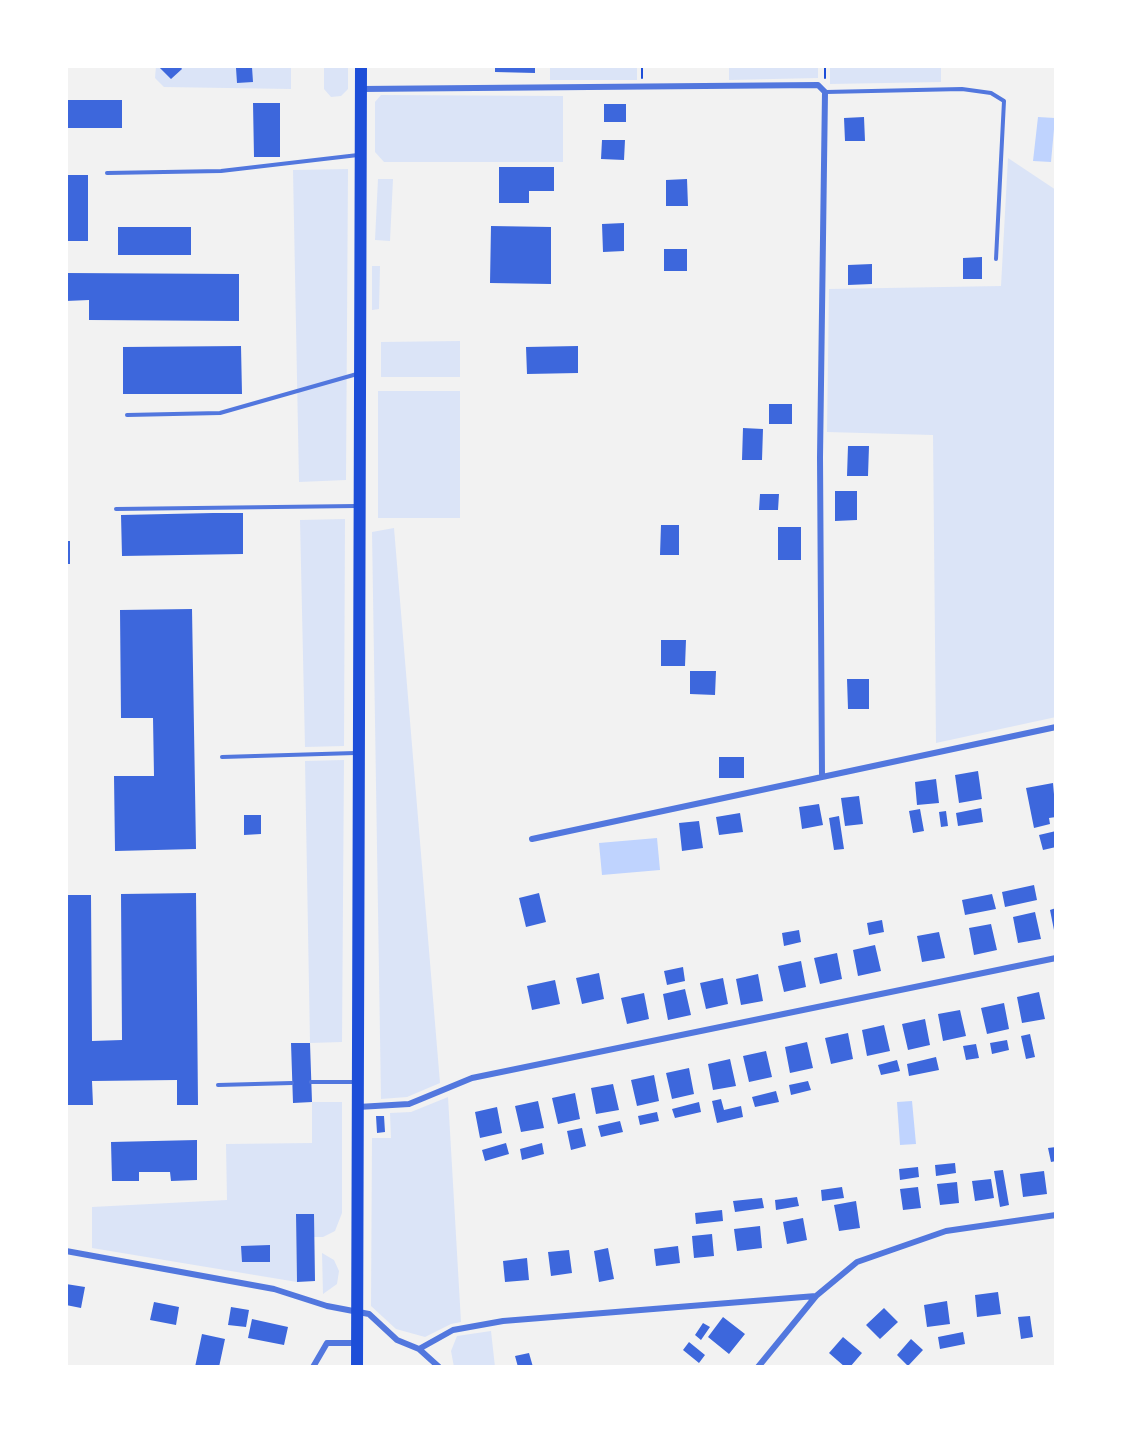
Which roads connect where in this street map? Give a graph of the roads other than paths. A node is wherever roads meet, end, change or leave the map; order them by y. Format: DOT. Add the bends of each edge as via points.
graph roads {
  1 [pos="362,66"];
  2 [pos="362,89"];
  3 [pos="825,92"];
  4 [pos="361,155"];
  5 [pos="107,173"];
  6 [pos="996,259"];
  7 [pos="360,373"];
  8 [pos="127,415"];
  9 [pos="360,506"];
  10 [pos="116,509"];
  11 [pos="1056,727"];
  12 [pos="359,753"];
  13 [pos="222,758"];
  14 [pos="822,777"];
  15 [pos="532,839"];
  16 [pos="1056,958"];
  17 [pos="311,1082"];
  18 [pos="358,1082"];
  19 [pos="292,1083"];
  20 [pos="218,1085"];
  21 [pos="358,1107"];
  22 [pos="1056,1215"];
  23 [pos="66,1251"];
  24 [pos="816,1296"];
  25 [pos="357,1312"];
  26 [pos="357,1343"];
  27 [pos="419,1350"];
  28 [pos="313,1367"];
  29 [pos="357,1367"];
  30 [pos="439,1367"];
  31 [pos="758,1367"];
  1 -- 2 [label="main road"];
  2 -- 3 [label="street" via="818,85"];
  2 -- 4 [label="main road"];
  3 -- 6 [label="lane" via="962,89 991,93 1004,101"];
  3 -- 14 [label="street" via="819,457"];
  4 -- 5 [label="lane" via="221,171"];
  4 -- 7 [label="main road"];
  7 -- 8 [label="lane" via="220,413"];
  7 -- 9 [label="main road"];
  9 -- 10 [label="lane"];
  9 -- 12 [label="main road"];
  11 -- 14 [label="street"];
  12 -- 13 [label="lane"];
  12 -- 18 [label="main road"];
  14 -- 15 [label="street"];
  16 -- 21 [label="street" via="472,1078 409,1104"];
  17 -- 18 [label="lane"];
  18 -- 21 [label="main road"];
  19 -- 20 [label="lane"];
  21 -- 25 [label="main road"];
  22 -- 24 [label="street" via="946,1231 856,1262"];
  23 -- 25 [label="street" via="274,1289"];
  24 -- 27 [label="street" via="503,1321 453,1330"];
  24 -- 31 [label="street"];
  25 -- 26 [label="main road"];
  25 -- 27 [label="street" via="369,1314 397,1340"];
  26 -- 28 [label="street" via="327,1343"];
  26 -- 29 [label="main road"];
  27 -- 30 [label="street"];
}
